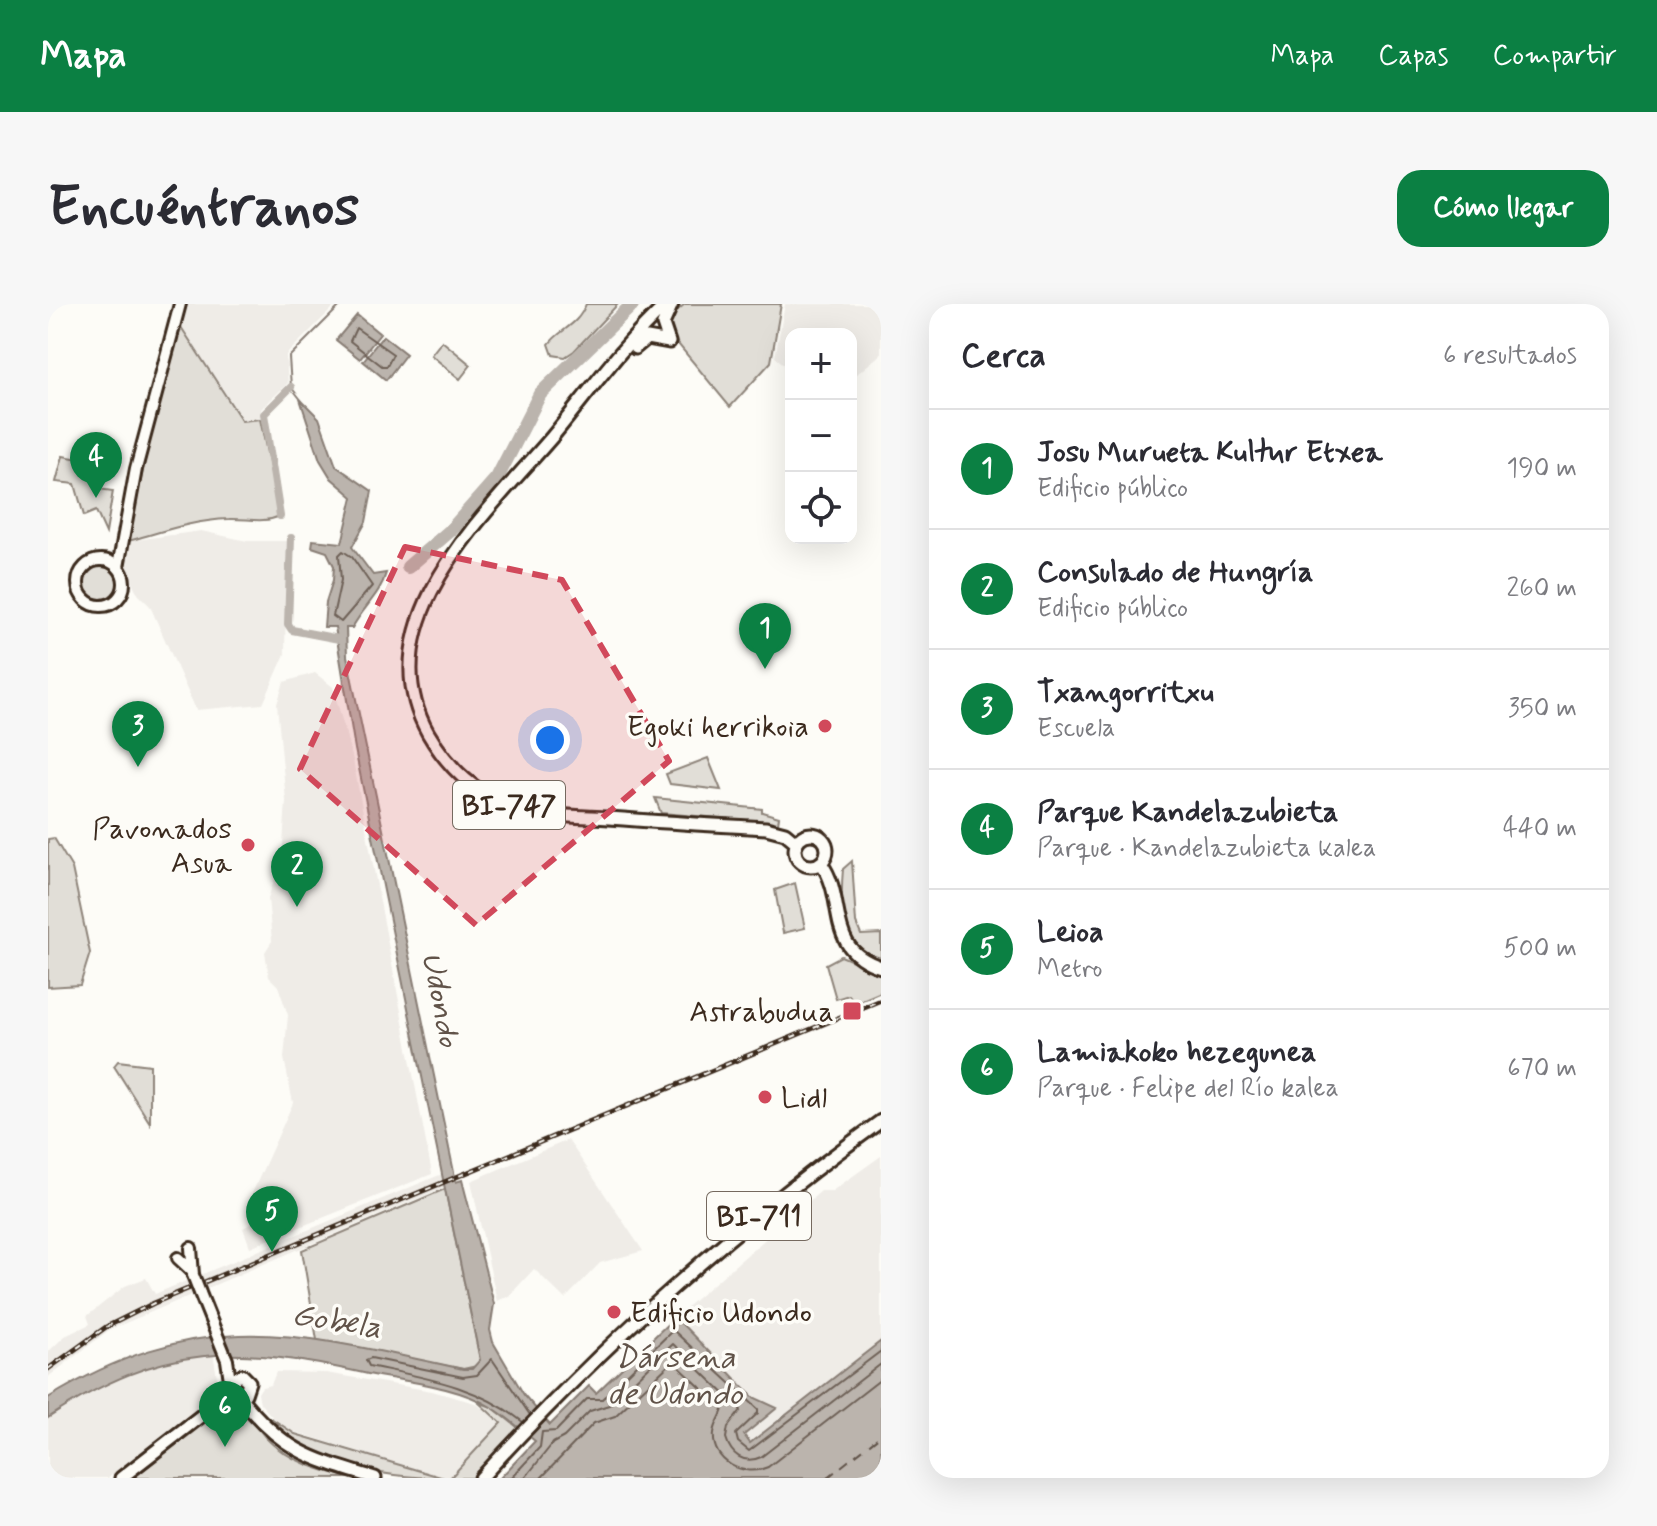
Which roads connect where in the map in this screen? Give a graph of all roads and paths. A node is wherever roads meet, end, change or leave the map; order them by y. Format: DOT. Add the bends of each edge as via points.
graph roads {
  1 [pos="669,304"];
  2 [pos="180,307"];
  3 [pos="642,329"];
  4 [pos="665,334"];
  5 [pos="596,383"];
  6 [pos="120,544"];
  7 [pos="107,561"];
  8 [pos="118,567"];
  9 [pos="796,842"];
  10 [pos="821,863"];
  11 [pos="881,967"];
  12 [pos="881,1121"];
  13 [pos="191,1248"];
  14 [pos="178,1258"];
  15 [pos="192,1273"];
  16 [pos="232,1380"];
  17 [pos="241,1394"];
  18 [pos="215,1405"];
  19 [pos="121,1478"];
  20 [pos="375,1478"];
  21 [pos="481,1478"];
  1 -- 3 [label="main road, BI-747"];
  1 -- 4 [label="main road"];
  2 -- 6 [label="street"];
  3 -- 4 [label="main road"];
  3 -- 5 [label="main road, BI-747"];
  4 -- 5 [label="main road" via="669,342 647,338"];
  5 -- 9 [label="main road, BI-747" via="432,586 419,617 411,662 422,723 459,775 511,806 550,814 766,828"];
  6 -- 7 [label="street"];
  6 -- 8 [label="street"];
  7 -- 8 [label="street"];
  7 -- 8 [label="street" via="91,562 80,573 81,594 91,604 108,605 121,595 124,583"];
  9 -- 10 [label="main road, BI-747" via="800,862"];
  9 -- 10 [label="main road, BI-747" via="809,833 824,839 827,854"];
  10 -- 11 [label="main road, BI-747" via="844,939 860,957"];
  12 -- 21 [label="main road, BI-711" via="773,1204 619,1339"];
  13 -- 15 [label="street"];
  14 -- 15 [label="street"];
  15 -- 16 [label="street, bridge"];
  16 -- 17 [label="main road"];
  16 -- 17 [label="main road" via="248,1379"];
  16 -- 18 [label="main road"];
  17 -- 18 [label="main road"];
  17 -- 20 [label="main road" via="271,1432 301,1454"];
  18 -- 19 [label="main road"];
}
